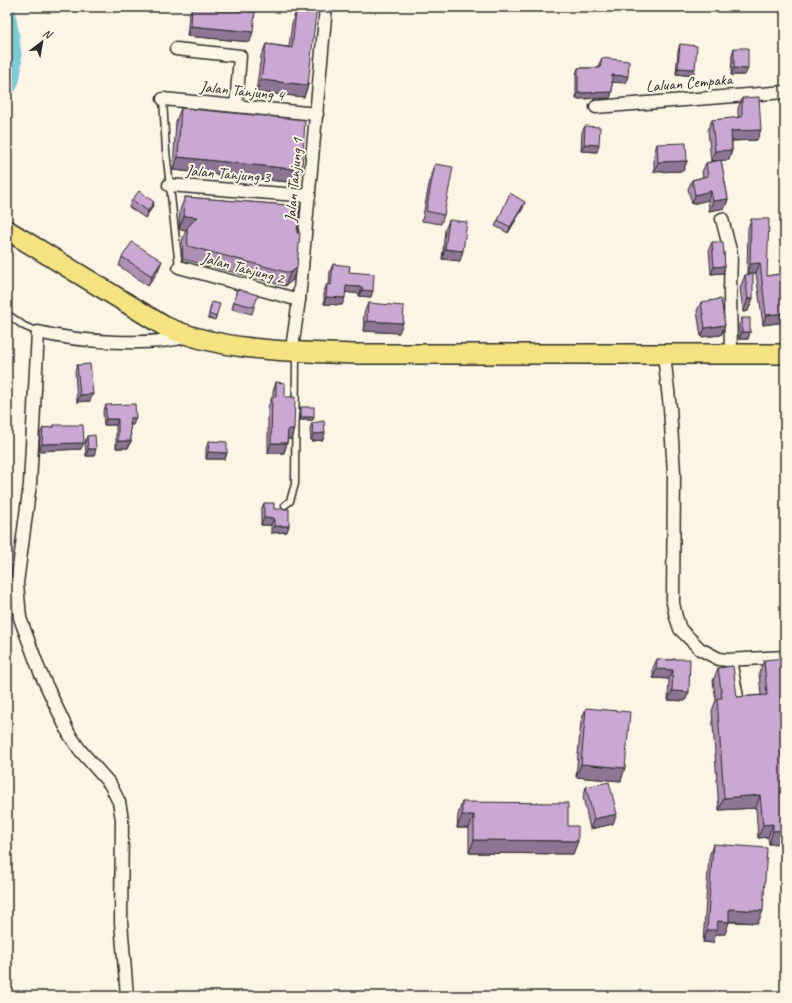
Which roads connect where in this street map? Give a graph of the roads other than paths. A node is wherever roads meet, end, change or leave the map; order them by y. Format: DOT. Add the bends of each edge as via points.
graph roads {
  1 [pos="326,7"];
  2 [pos="176,49"];
  3 [pos="785,92"];
  4 [pos="163,99"];
  5 [pos="236,106"];
  6 [pos="596,107"];
  7 [pos="317,114"];
  8 [pos="169,185"];
  9 [pos="309,196"];
  10 [pos="722,219"];
  11 [pos="7,230"];
  12 [pos="38,248"];
  13 [pos="179,267"];
  14 [pos="299,300"];
  15 [pos="7,314"];
  16 [pos="38,332"];
  17 [pos="190,336"];
  18 [pos="295,347"];
  19 [pos="599,354"];
  20 [pos="785,354"];
  21 [pos="664,355"];
  22 [pos="731,355"];
  23 [pos="285,505"];
  24 [pos="785,657"];
  25 [pos="734,660"];
  26 [pos="742,702"];
  27 [pos="127,996"];
  1 -- 7 [label="street, Jalan Tanjung 1"];
  2 -- 5 [label="street" via="240,56"];
  3 -- 6 [label="street, Laluan Cempaka"];
  4 -- 5 [label="street, Jalan Tanjung 4"];
  4 -- 8 [label="lane"];
  5 -- 7 [label="street, Jalan Tanjung 4"];
  7 -- 9 [label="street, Jalan Tanjung 1"];
  8 -- 9 [label="street, Jalan Tanjung 3"];
  8 -- 13 [label="lane"];
  9 -- 14 [label="street, Jalan Tanjung 1"];
  10 -- 22 [label="street" via="731,254"];
  11 -- 12 [label="main road"];
  12 -- 17 [label="main road" via="164,326"];
  12 -- 18 [label="main road" via="155,309 202,330"];
  13 -- 14 [label="street, Jalan Tanjung 2"];
  14 -- 18 [label="street, Jalan Tanjung 1"];
  15 -- 16 [label="lane"];
  16 -- 17 [label="street" via="72,338 132,342 171,342"];
  16 -- 27 [label="street" via="30,484 17,583 20,618 35,660 69,734 110,784 119,802 122,819 121,922"];
  17 -- 18 [label="main road" via="216,343 268,350"];
  18 -- 19 [label="main road" via="548,348"];
  18 -- 19 [label="main road" via="328,353 409,355"];
  18 -- 23 [label="lane" via="295,484 290,500"];
  19 -- 21 [label="main road"];
  20 -- 22 [label="main road"];
  21 -- 22 [label="main road"];
  21 -- 25 [label="street" via="674,472 673,603 676,617 680,629 700,649 719,659"];
  24 -- 25 [label="street"];
  25 -- 26 [label="lane"];
}
